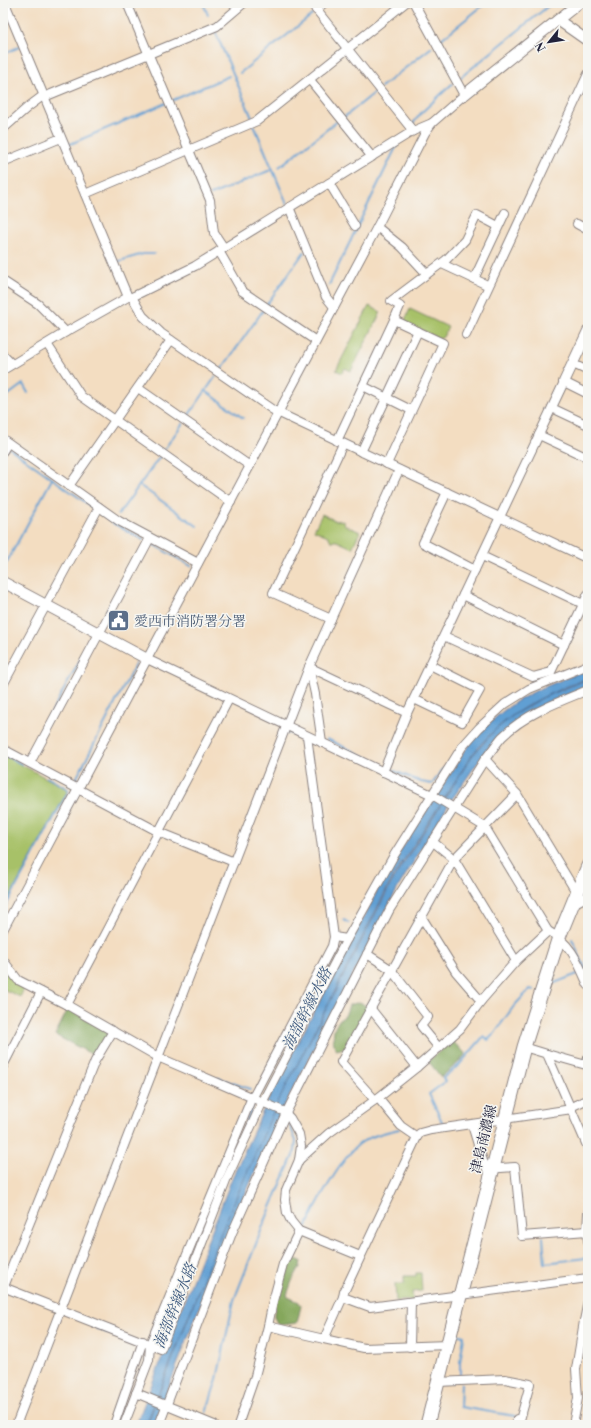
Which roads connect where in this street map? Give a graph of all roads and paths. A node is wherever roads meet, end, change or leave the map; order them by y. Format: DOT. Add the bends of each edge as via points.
graph roads {
  1 [pos="5,3"];
  2 [pos="127,3"];
  3 [pos="244,3"];
  4 [pos="324,3"];
  5 [pos="405,3"];
  6 [pos="414,3"];
  7 [pos="579,3"];
  8 [pos="313,6"];
  9 [pos="558,20"];
  10 [pos="588,41"];
  11 [pos="347,49"];
  12 [pos="148,54"];
  13 [pos="588,74"];
  14 [pos="310,80"];
  15 [pos="464,95"];
  16 [pos="44,96"];
  17 [pos="432,123"];
  18 [pos="3,129"];
  19 [pos="413,131"];
  20 [pos="61,138"];
  21 [pos="189,151"];
  22 [pos="372,157"];
  23 [pos="3,162"];
  24 [pos="329,183"];
  25 [pos="85,194"];
  26 [pos="289,207"];
  27 [pos="505,213"];
  28 [pos="577,224"];
  29 [pos="355,226"];
  30 [pos="498,226"];
  31 [pos="377,227"];
  32 [pos="588,230"];
  33 [pos="222,250"];
  34 [pos="442,264"];
  35 [pos="427,274"];
  36 [pos="474,279"];
  37 [pos="3,281"];
  38 [pos="485,284"];
  39 [pos="130,297"];
  40 [pos="334,307"];
  41 [pos="394,320"];
  42 [pos="418,331"];
  43 [pos="588,331"];
  44 [pos="66,332"];
  45 [pos="466,335"];
  46 [pos="171,340"];
  47 [pos="316,342"];
  48 [pos="47,344"];
  49 [pos="3,355"];
  50 [pos="12,364"];
  51 [pos="573,364"];
  52 [pos="3,370"];
  53 [pos="588,371"];
  54 [pos="564,382"];
  55 [pos="363,386"];
  56 [pos="138,388"];
  57 [pos="588,394"];
  58 [pos="387,398"];
  59 [pos="552,408"];
  60 [pos="411,410"];
  61 [pos="278,412"];
  62 [pos="115,420"];
  63 [pos="588,425"];
  64 [pos="539,435"];
  65 [pos="5,441"];
  66 [pos="340,442"];
  67 [pos="3,451"];
  68 [pos="361,452"];
  69 [pos="588,458"];
  70 [pos="387,464"];
  71 [pos="250,466"];
  72 [pos="399,470"];
  73 [pos="69,486"];
  74 [pos="447,492"];
  75 [pos="231,502"];
  76 [pos="99,508"];
  77 [pos="500,518"];
  78 [pos="150,538"];
  79 [pos="482,556"];
  80 [pos="588,559"];
  81 [pos="198,563"];
  82 [pos="475,570"];
  83 [pos="3,582"];
  84 [pos="588,594"];
  85 [pos="463,595"];
  86 [pos="583,604"];
  87 [pos="46,605"];
  88 [pos="331,619"];
  89 [pos="98,634"];
  90 [pos="444,636"];
  91 [pos="564,644"];
  92 [pos="147,659"];
  93 [pos="430,665"];
  94 [pos="588,665"];
  95 [pos="309,667"];
  96 [pos="552,675"];
  97 [pos="3,685"];
  98 [pos="588,690"];
  99 [pos="228,699"];
  100 [pos="414,699"];
  101 [pos="407,713"];
  102 [pos="286,726"];
  103 [pos="307,736"];
  104 [pos="322,743"];
  105 [pos="3,749"];
  106 [pos="485,759"];
  107 [pos="30,763"];
  108 [pos="383,772"];
  109 [pos="79,789"];
  110 [pos="517,794"];
  111 [pos="433,796"];
  112 [pos="452,806"];
  113 [pos="485,827"];
  114 [pos="159,832"];
  115 [pos="432,841"];
  116 [pos="454,858"];
  117 [pos="234,862"];
  118 [pos="588,866"];
  119 [pos="582,894"];
  120 [pos="421,916"];
  121 [pos="3,930"];
  122 [pos="554,934"];
  123 [pos="334,937"];
  124 [pos="347,939"];
  125 [pos="367,954"];
  126 [pos="3,960"];
  127 [pos="516,961"];
  128 [pos="392,971"];
  129 [pos="588,985"];
  130 [pos="41,992"];
  131 [pos="481,1001"];
  132 [pos="67,1005"];
  133 [pos="370,1009"];
  134 [pos="112,1031"];
  135 [pos="524,1046"];
  136 [pos="439,1048"];
  137 [pos="547,1054"];
  138 [pos="158,1057"];
  139 [pos="587,1063"];
  140 [pos="3,1066"];
  141 [pos="417,1067"];
  142 [pos="253,1097"];
  143 [pos="377,1099"];
  144 [pos="588,1099"];
  145 [pos="265,1102"];
  146 [pos="571,1108"];
  147 [pos="285,1112"];
  148 [pos="504,1120"];
  149 [pos="472,1124"];
  150 [pos="417,1137"];
  151 [pos="588,1148"];
  152 [pos="299,1160"];
  153 [pos="492,1170"];
  154 [pos="588,1213"];
  155 [pos="299,1231"];
  156 [pos="587,1231"];
  157 [pos="588,1241"];
  158 [pos="360,1256"];
  159 [pos="588,1278"];
  160 [pos="3,1288"];
  161 [pos="460,1296"];
  162 [pos="343,1297"];
  163 [pos="588,1301"];
  164 [pos="411,1302"];
  165 [pos="61,1310"];
  166 [pos="584,1321"];
  167 [pos="268,1326"];
  168 [pos="588,1330"];
  169 [pos="324,1339"];
  170 [pos="147,1342"];
  171 [pos="448,1345"];
  172 [pos="410,1347"];
  173 [pos="438,1382"];
  174 [pos="138,1394"];
  175 [pos="166,1405"];
  176 [pos="16,1425"];
  177 [pos="114,1425"];
  178 [pos="124,1425"];
  179 [pos="159,1425"];
  180 [pos="214,1425"];
  181 [pos="238,1425"];
  182 [pos="427,1425"];
  183 [pos="516,1425"];
  184 [pos="573,1425"];
  1 -- 16 [label="street"];
  2 -- 12 [label="street"];
  3 -- 12 [label="street" via="217,26"];
  4 -- 8 [label="street"];
  5 -- 11 [label="street"];
  6 -- 15 [label="street"];
  7 -- 9 [label="street"];
  8 -- 11 [label="street"];
  9 -- 10 [label="street"];
  9 -- 15 [label="street"];
  11 -- 14 [label="street"];
  11 -- 19 [label="street"];
  12 -- 16 [label="street"];
  12 -- 21 [label="street"];
  13 -- 45 [label="street"];
  14 -- 21 [label="street" via="257,121"];
  14 -- 22 [label="street"];
  15 -- 17 [label="street"];
  16 -- 18 [label="street"];
  16 -- 20 [label="street"];
  17 -- 19 [label="street"];
  17 -- 31 [label="street"];
  19 -- 22 [label="street"];
  20 -- 23 [label="street"];
  20 -- 25 [label="street"];
  21 -- 25 [label="street"];
  21 -- 33 [label="street" via="210,200 214,233"];
  22 -- 24 [label="street"];
  24 -- 26 [label="street"];
  24 -- 29 [label="street"];
  25 -- 39 [label="street"];
  26 -- 33 [label="street"];
  26 -- 40 [label="street" via="326,297"];
  27 -- 30 [label="street"];
  28 -- 32 [label="street"];
  30 -- 34 [label="street" via="478,215 464,240"];
  30 -- 36 [label="street"];
  31 -- 35 [label="street" via="402,247"];
  31 -- 40 [label="street"];
  33 -- 39 [label="street"];
  33 -- 47 [label="street" via="242,291"];
  34 -- 35 [label="street"];
  34 -- 36 [label="street"];
  35 -- 41 [label="street" via="391,301 400,306"];
  36 -- 38 [label="street"];
  37 -- 44 [label="street" via="38,304"];
  39 -- 44 [label="street"];
  39 -- 46 [label="street" via="143,316"];
  40 -- 47 [label="street"];
  41 -- 42 [label="street"];
  41 -- 55 [label="street"];
  42 -- 58 [label="street"];
  42 -- 60 [label="street" via="443,343"];
  43 -- 51 [label="street"];
  44 -- 48 [label="street"];
  46 -- 56 [label="street"];
  46 -- 61 [label="street"];
  47 -- 61 [label="street"];
  48 -- 50 [label="street"];
  48 -- 62 [label="street" via="81,396"];
  49 -- 50 [label="street"];
  50 -- 52 [label="street"];
  51 -- 53 [label="street"];
  51 -- 54 [label="street"];
  54 -- 57 [label="street"];
  54 -- 59 [label="street"];
  55 -- 58 [label="street"];
  55 -- 66 [label="street"];
  56 -- 62 [label="street"];
  56 -- 71 [label="street"];
  58 -- 60 [label="street"];
  58 -- 68 [label="street"];
  59 -- 63 [label="street"];
  59 -- 64 [label="street"];
  60 -- 70 [label="street"];
  61 -- 66 [label="street"];
  61 -- 71 [label="street"];
  62 -- 73 [label="street"];
  62 -- 75 [label="street"];
  64 -- 69 [label="street"];
  64 -- 77 [label="street"];
  65 -- 67 [label="street"];
  65 -- 73 [label="street"];
  66 -- 68 [label="street"];
  66 -- 88 [label="street" via="273,593"];
  68 -- 70 [label="street"];
  70 -- 72 [label="street"];
  71 -- 75 [label="street"];
  72 -- 74 [label="street"];
  72 -- 88 [label="street"];
  73 -- 76 [label="street"];
  74 -- 77 [label="street"];
  74 -- 82 [label="street" via="423,544"];
  75 -- 81 [label="street"];
  76 -- 78 [label="street"];
  76 -- 87 [label="street"];
  77 -- 79 [label="street"];
  77 -- 80 [label="street"];
  78 -- 81 [label="street"];
  78 -- 89 [label="street"];
  79 -- 82 [label="street"];
  79 -- 86 [label="street"];
  81 -- 92 [label="street"];
  82 -- 85 [label="street"];
  83 -- 87 [label="street"];
  84 -- 86 [label="street"];
  85 -- 90 [label="street"];
  85 -- 91 [label="street"];
  86 -- 91 [label="street"];
  87 -- 89 [label="street"];
  87 -- 97 [label="street"];
  88 -- 95 [label="street"];
  89 -- 92 [label="street"];
  89 -- 107 [label="street"];
  90 -- 93 [label="street"];
  90 -- 96 [label="street" via="533,677"];
  91 -- 96 [label="street"];
  92 -- 99 [label="street"];
  92 -- 109 [label="street"];
  93 -- 100 [label="street"];
  93 -- 100 [label="street" via="480,690 462,722"];
  94 -- 96 [label="street"];
  95 -- 101 [label="street"];
  95 -- 102 [label="street"];
  95 -- 104 [label="street"];
  96 -- 111 [label="street" via="496,711 479,728 462,747"];
  98 -- 106 [label="street" via="556,702 524,720 503,737"];
  99 -- 102 [label="street"];
  99 -- 114 [label="street"];
  100 -- 101 [label="street"];
  101 -- 108 [label="street"];
  102 -- 103 [label="street"];
  102 -- 117 [label="street"];
  103 -- 104 [label="street"];
  103 -- 123 [label="street"];
  104 -- 108 [label="street"];
  105 -- 107 [label="street"];
  106 -- 110 [label="street"];
  106 -- 112 [label="street"];
  107 -- 109 [label="street"];
  108 -- 111 [label="street"];
  109 -- 114 [label="street"];
  109 -- 121 [label="street"];
  110 -- 113 [label="street"];
  110 -- 119 [label="street"];
  111 -- 112 [label="street"];
  111 -- 124 [label="street" via="392,857"];
  112 -- 113 [label="street"];
  112 -- 115 [label="street"];
  113 -- 116 [label="street"];
  113 -- 122 [label="street"];
  114 -- 117 [label="street"];
  114 -- 132 [label="street"];
  115 -- 116 [label="street"];
  115 -- 125 [label="street" via="390,909"];
  116 -- 120 [label="street"];
  116 -- 127 [label="street"];
  117 -- 138 [label="street"];
  118 -- 119 [label="main road, 津島南濃線"];
  119 -- 122 [label="main road, 津島南濃線" via="571,905"];
  120 -- 128 [label="street"];
  120 -- 131 [label="street" via="456,972"];
  122 -- 127 [label="street"];
  122 -- 129 [label="street" via="574,955"];
  122 -- 135 [label="main road, 津島南濃線"];
  123 -- 124 [label="street"];
  123 -- 142 [label="street" via="332,946"];
  124 -- 145 [label="street"];
  125 -- 128 [label="street"];
  125 -- 147 [label="street"];
  126 -- 130 [label="street" via="18,980"];
  127 -- 131 [label="street"];
  128 -- 133 [label="street"];
  128 -- 136 [label="street" via="428,1017 421,1026"];
  130 -- 132 [label="street"];
  130 -- 140 [label="street"];
  131 -- 136 [label="street" via="460,1029"];
  132 -- 134 [label="street"];
  133 -- 141 [label="street"];
  133 -- 143 [label="street" via="341,1062"];
  134 -- 138 [label="street"];
  134 -- 160 [label="street" via="95,1061"];
  135 -- 137 [label="street"];
  135 -- 148 [label="main road, 津島南濃線"];
  136 -- 141 [label="street"];
  137 -- 139 [label="street"];
  137 -- 146 [label="street"];
  138 -- 142 [label="street"];
  138 -- 165 [label="street"];
  141 -- 143 [label="street"];
  142 -- 145 [label="street"];
  142 -- 170 [label="street"];
  143 -- 150 [label="street" via="402,1126"];
  143 -- 152 [label="street" via="329,1133"];
  144 -- 146 [label="street"];
  145 -- 147 [label="street"];
  145 -- 170 [label="street" via="228,1176 161,1349"];
  146 -- 148 [label="street"];
  146 -- 151 [label="street"];
  147 -- 152 [label="street" via="299,1134"];
  147 -- 175 [label="street" via="232,1232"];
  148 -- 149 [label="street"];
  148 -- 153 [label="main road, 津島南濃線"];
  149 -- 150 [label="street" via="431,1130"];
  149 -- 153 [label="street" via="483,1162 487,1169"];
  150 -- 158 [label="street"];
  152 -- 155 [label="street" via="286,1190 285,1200 287,1213"];
  153 -- 156 [label="street" via="515,1167 522,1236"];
  153 -- 161 [label="main road, 津島南濃線"];
  154 -- 156 [label="street"];
  155 -- 158 [label="street"];
  155 -- 167 [label="street" via="283,1264"];
  156 -- 157 [label="street"];
  158 -- 162 [label="street"];
  159 -- 161 [label="street"];
  160 -- 165 [label="street"];
  161 -- 164 [label="street"];
  161 -- 171 [label="main road, 津島南濃線"];
  162 -- 164 [label="street" via="370,1307"];
  162 -- 169 [label="street"];
  163 -- 166 [label="street"];
  164 -- 172 [label="street"];
  165 -- 170 [label="street"];
  165 -- 176 [label="street"];
  166 -- 168 [label="street"];
  166 -- 184 [label="street" via="576,1368 578,1398"];
  167 -- 169 [label="street"];
  167 -- 181 [label="street" via="255,1376"];
  169 -- 172 [label="street" via="364,1348"];
  170 -- 174 [label="street" via="149,1360"];
  170 -- 177 [label="street"];
  171 -- 172 [label="street"];
  171 -- 173 [label="main road, 津島南濃線"];
  173 -- 182 [label="main road, 津島南濃線"];
  173 -- 183 [label="street" via="505,1379 530,1384 520,1420 517,1419"];
  174 -- 175 [label="street"];
  174 -- 178 [label="street"];
  175 -- 179 [label="street"];
  175 -- 180 [label="street"];
}
